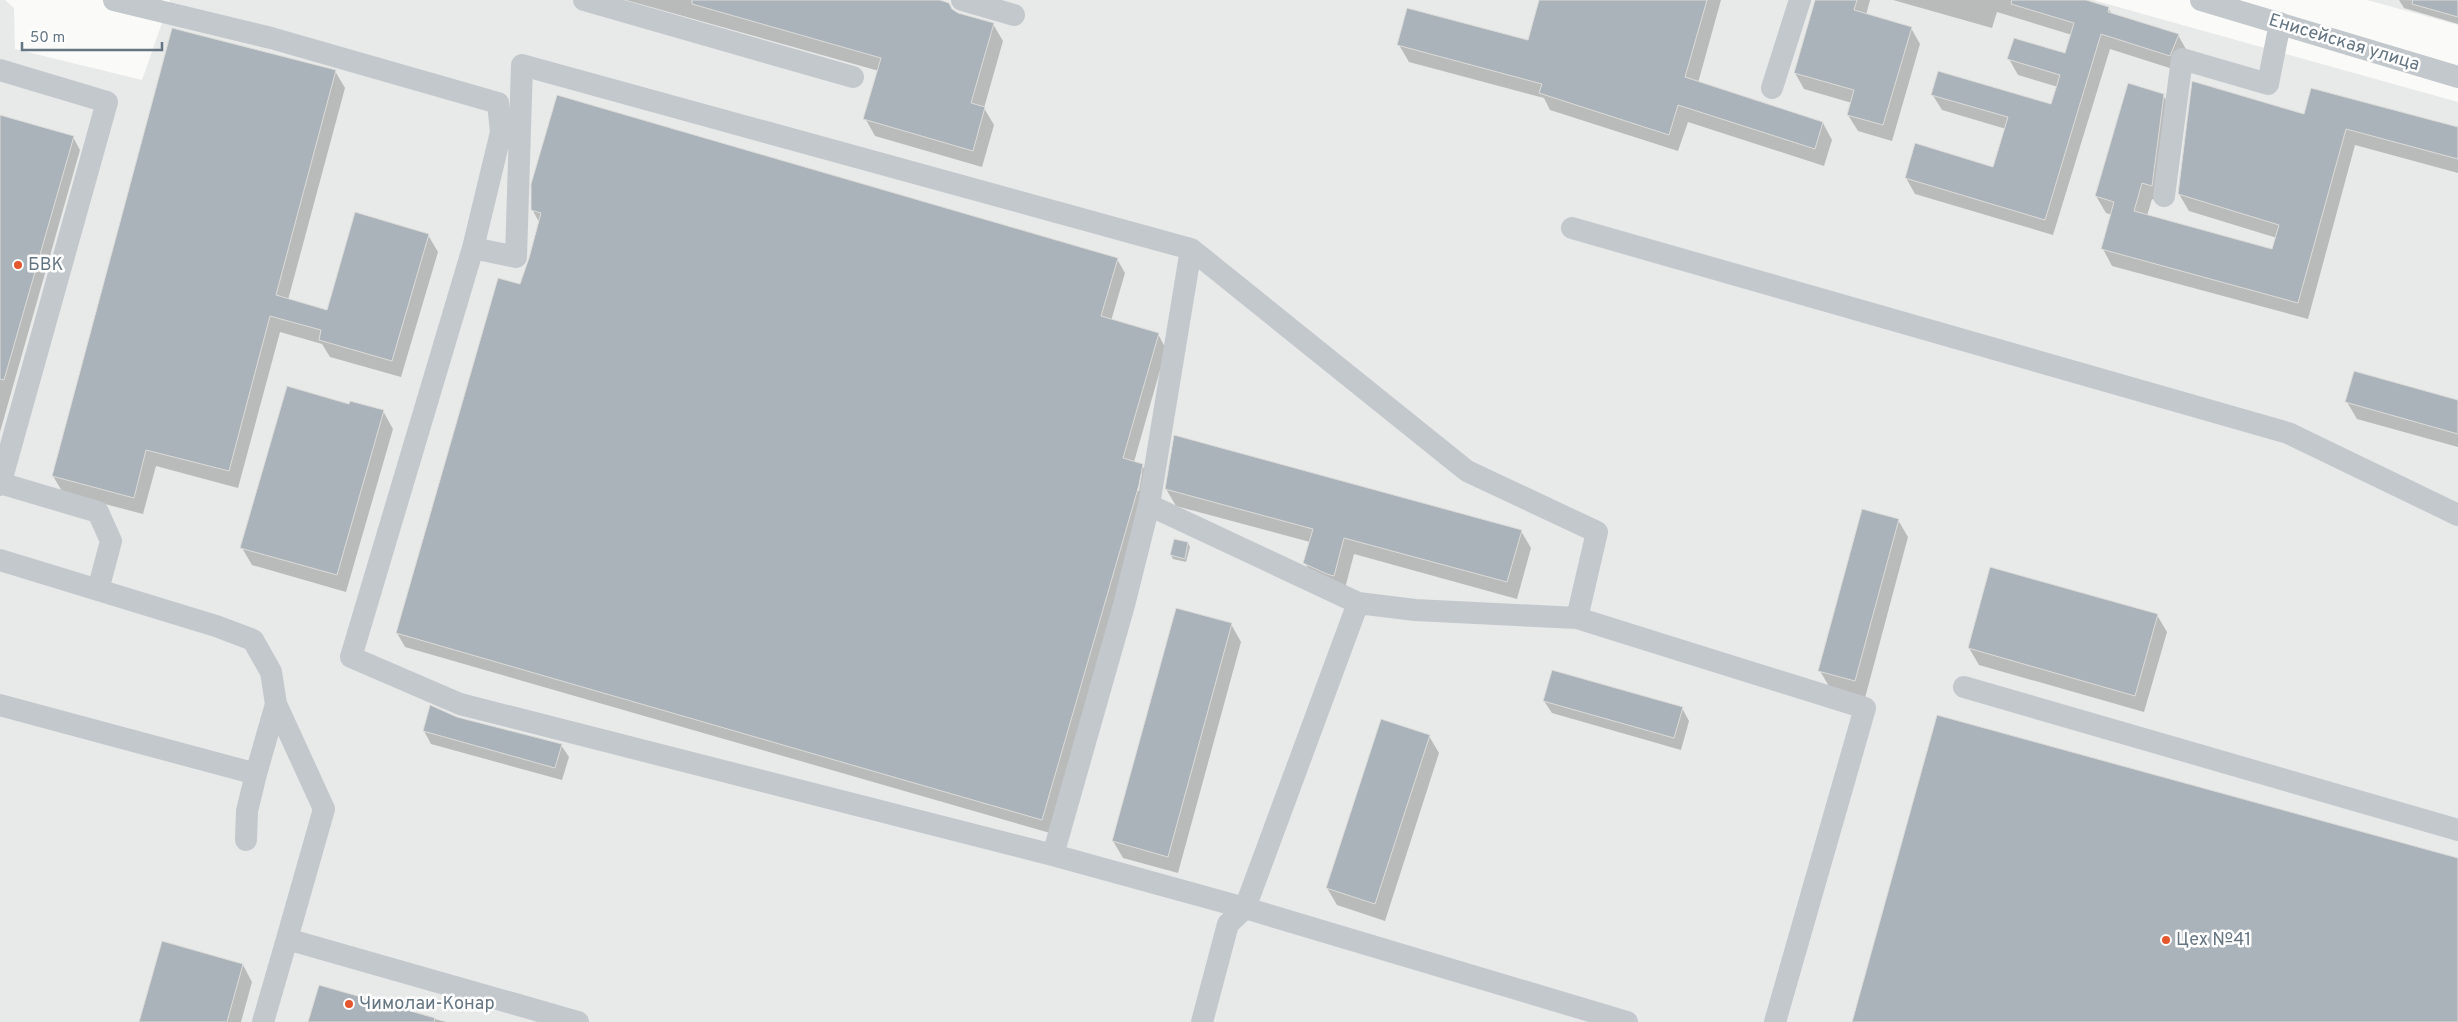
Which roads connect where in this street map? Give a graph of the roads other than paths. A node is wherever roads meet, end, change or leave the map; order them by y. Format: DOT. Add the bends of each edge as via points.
graph roads {
  1 [pos="114,0"];
  2 [pos="584,0"];
  3 [pos="962,0"];
  4 [pos="1800,0"];
  5 [pos="2201,0"];
  6 [pos="1014,15"];
  7 [pos="2280,23"];
  8 [pos="0,70"];
  9 [pos="853,77"];
  10 [pos="2458,77"];
  11 [pos="1772,88"];
  12 [pos="2164,196"];
  13 [pos="1572,228"];
  14 [pos="473,248"];
  15 [pos="1192,249"];
  16 [pos="0,484"];
  17 [pos="1149,505"];
  18 [pos="2458,515"];
  19 [pos="0,560"];
  20 [pos="98,590"];
  21 [pos="1358,604"];
  22 [pos="1577,618"];
  23 [pos="1964,687"];
  24 [pos="276,704"];
  25 [pos="0,705"];
  26 [pos="256,774"];
  27 [pos="2458,830"];
  28 [pos="246,840"];
  29 [pos="1053,855"];
  30 [pos="1245,908"];
  31 [pos="287,939"];
  32 [pos="263,1022"];
  33 [pos="578,1022"];
  34 [pos="1202,1022"];
  35 [pos="1627,1022"];
  36 [pos="1775,1022"];
  1 -- 14 [label="street" via="271,38 498,103 501,132"];
  2 -- 9 [label="street"];
  3 -- 6 [label="street"];
  4 -- 11 [label="street"];
  5 -- 7 [label="street, Енисейская улица"];
  7 -- 10 [label="street, Енисейская улица"];
  7 -- 12 [label="street" via="2268,84 2182,59"];
  8 -- 16 [label="street" via="107,102"];
  13 -- 18 [label="street" via="2288,433"];
  14 -- 15 [label="street" via="516,257 522,66"];
  14 -- 29 [label="street" via="351,657 460,704"];
  15 -- 17 [label="street"];
  15 -- 22 [label="street" via="1467,471 1596,532"];
  16 -- 20 [label="street" via="98,512 111,541"];
  17 -- 21 [label="street"];
  17 -- 29 [label="street"];
  19 -- 20 [label="street"];
  20 -- 24 [label="street" via="253,640 271,672"];
  21 -- 22 [label="street"];
  21 -- 30 [label="street"];
  22 -- 36 [label="street" via="1865,708"];
  23 -- 27 [label="street"];
  24 -- 26 [label="street"];
  24 -- 31 [label="street" via="324,809"];
  25 -- 26 [label="street"];
  26 -- 28 [label="street" via="247,811"];
  29 -- 30 [label="street"];
  30 -- 34 [label="street" via="1228,924"];
  30 -- 35 [label="street"];
  31 -- 32 [label="street"];
  31 -- 33 [label="street"];
}
